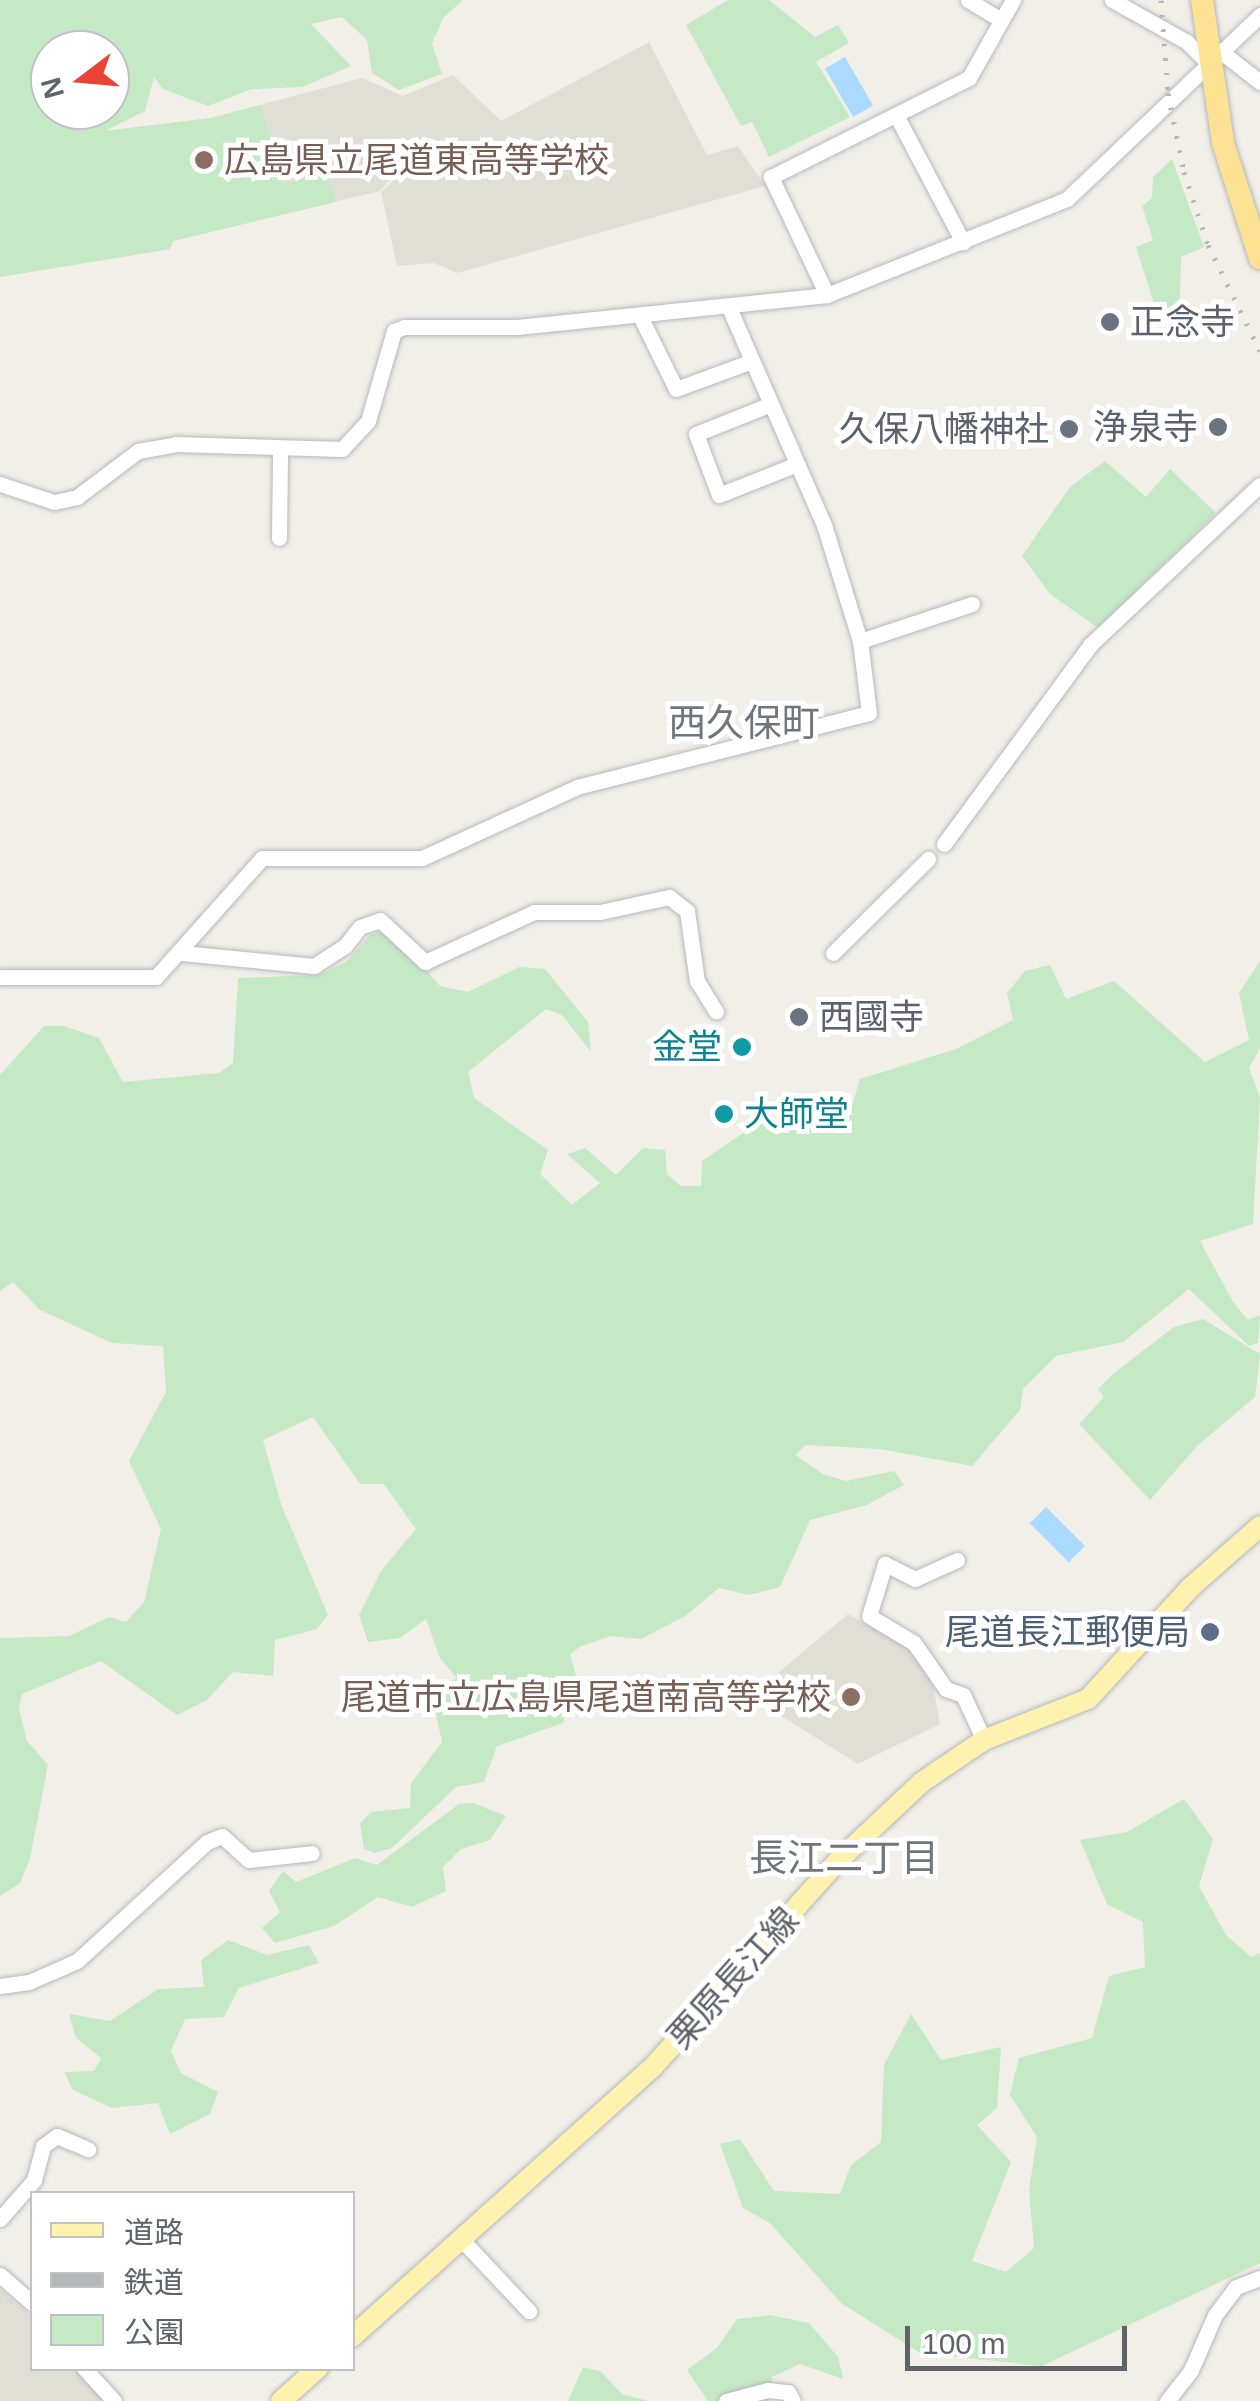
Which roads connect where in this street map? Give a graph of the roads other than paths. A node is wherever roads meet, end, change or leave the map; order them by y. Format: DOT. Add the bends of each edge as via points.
graph roads {
  1 [pos="968,0"];
  2 [pos="1012,0"];
  3 [pos="1112,0"];
  4 [pos="1202,0"];
  5 [pos="1260,16"];
  6 [pos="1001,20"];
  7 [pos="1214,57"];
  8 [pos="1260,82"];
  9 [pos="896,115"];
  10 [pos="963,242"];
  11 [pos="1260,258"];
  12 [pos="826,296"];
  13 [pos="728,308"];
  14 [pos="640,316"];
  15 [pos="752,361"];
  16 [pos="771,404"];
  17 [pos="280,450"];
  18 [pos="797,464"];
  19 [pos="0,484"];
  20 [pos="1260,485"];
  21 [pos="280,538"];
  22 [pos="972,604"];
  23 [pos="860,641"];
  24 [pos="944,844"];
  25 [pos="928,859"];
  26 [pos="833,952"];
  27 [pos="182,953"];
  28 [pos="0,977"];
  29 [pos="716,1012"];
  30 [pos="1260,1526"];
  31 [pos="957,1560"];
  32 [pos="984,1740"];
  33 [pos="312,1853"];
  34 [pos="0,1986"];
  35 [pos="88,2149"];
  36 [pos="0,2218"];
  37 [pos="462,2240"];
  38 [pos="0,2275"];
  39 [pos="1260,2278"];
  40 [pos="30,2301"];
  41 [pos="529,2312"];
  42 [pos="355,2334"];
  43 [pos="87,2371"];
  44 [pos="315,2371"];
  45 [pos="114,2401"];
  46 [pos="281,2401"];
  47 [pos="726,2401"];
  48 [pos="793,2401"];
  49 [pos="1168,2401"];
  1 -- 6 [label="street"];
  2 -- 6 [label="street"];
  3 -- 7 [label="street"];
  4 -- 7 [label="highway"];
  5 -- 7 [label="street"];
  6 -- 9 [label="street" via="969,78"];
  7 -- 8 [label="street"];
  7 -- 10 [label="street" via="1066,199"];
  7 -- 11 [label="highway" via="1232,175"];
  9 -- 10 [label="street"];
  9 -- 12 [label="street" via="771,177"];
  10 -- 12 [label="street"];
  12 -- 13 [label="street"];
  13 -- 14 [label="street"];
  13 -- 15 [label="street"];
  14 -- 15 [label="street" via="676,389"];
  14 -- 17 [label="street" via="516,327 404,326 394,331 368,421 354,440 342,450"];
  15 -- 16 [label="street"];
  16 -- 18 [label="street"];
  16 -- 18 [label="street" via="696,434 720,495"];
  17 -- 19 [label="street" via="176,444 138,450 77,498 54,502"];
  17 -- 21 [label="street"];
  18 -- 23 [label="street"];
  20 -- 24 [label="street" via="1090,646 996,782"];
  22 -- 23 [label="street"];
  23 -- 27 [label="street" via="872,707 864,718 577,786 422,858 262,858"];
  25 -- 26 [label="street"];
  27 -- 28 [label="street" via="168,970 140,981"];
  27 -- 29 [label="street" via="314,966 360,927 380,920 425,962 534,912 600,912 669,897 687,911 697,980"];
  30 -- 32 [label="main road, 栗原長江線" via="1191,1587 1148,1641 1088,1698"];
  31 -- 32 [label="street" via="914,1579 885,1564 868,1616 914,1643 946,1689 963,1695"];
  32 -- 37 [label="main road, 栗原長江線" via="922,1782 839,1860 653,2067"];
  33 -- 34 [label="street" via="249,1860 222,1836 78,1961 29,1982"];
  35 -- 36 [label="street" via="57,2136 43,2146 34,2180"];
  37 -- 41 [label="street"];
  37 -- 42 [label="main road, 栗原長江線"];
  38 -- 40 [label="street"];
  39 -- 49 [label="street" via="1236,2287 1215,2315 1191,2370"];
  43 -- 45 [label="street"];
  44 -- 46 [label="main road"];
  47 -- 48 [label="street" via="768,2390 788,2392"];
}
